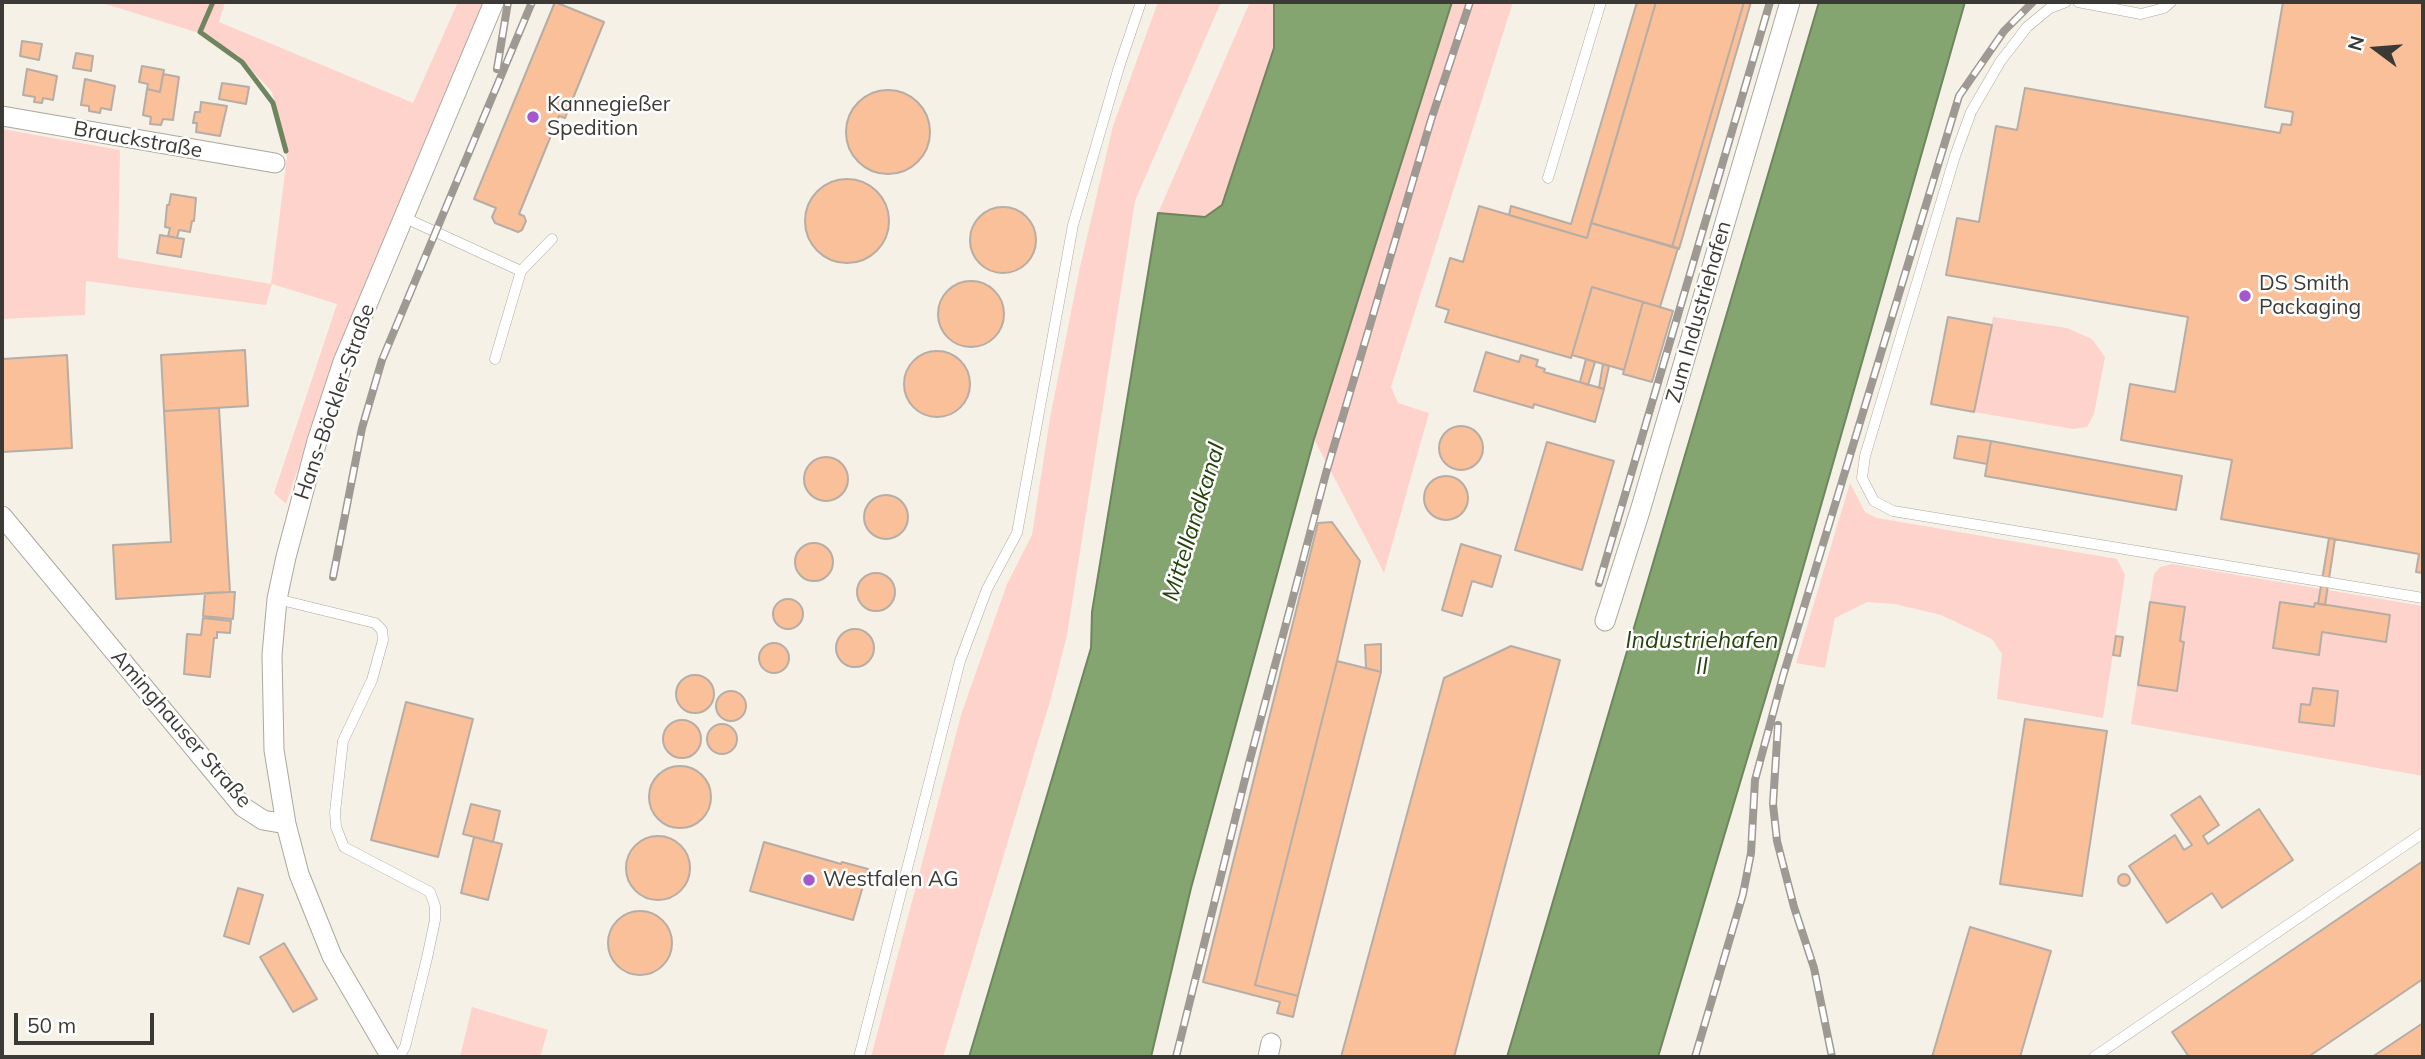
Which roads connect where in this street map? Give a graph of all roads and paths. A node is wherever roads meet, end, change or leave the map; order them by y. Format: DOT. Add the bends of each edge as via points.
graph roads {
  1 [pos="494,2"];
  2 [pos="1142,2"];
  3 [pos="1601,2"];
  4 [pos="1790,2"];
  5 [pos="2066,2"];
  6 [pos="2078,2"];
  7 [pos="2171,2"];
  8 [pos="2,116"];
  9 [pos="275,163"];
  10 [pos="1548,178"];
  11 [pos="403,217"];
  12 [pos="552,239"];
  13 [pos="521,271"];
  14 [pos="495,359"];
  15 [pos="2,516"];
  16 [pos="278,598"];
  17 [pos="2423,598"];
  18 [pos="1605,621"];
  19 [pos="286,824"];
  20 [pos="2423,833"];
  21 [pos="391,1057"];
  22 [pos="399,1057"];
  23 [pos="859,1057"];
  24 [pos="2094,1057"];
  1 -- 11 [label="street, Hans-Böckler-Straße"];
  2 -- 23 [label="lane" via="1073,225 1017,533 987,589 960,661"];
  3 -- 10 [label="lane"];
  4 -- 18 [label="street, Zum Industriehafen"];
  5 -- 17 [label="lane" via="2050,8 2027,27 1971,112 1865,456 1862,478 1874,501 1893,511"];
  6 -- 7 [label="lane" via="2141,14"];
  8 -- 9 [label="street, Brauckstraße"];
  11 -- 13 [label="lane"];
  11 -- 16 [label="street, Hans-Böckler-Straße" via="317,441"];
  12 -- 13 [label="lane"];
  13 -- 14 [label="lane"];
  15 -- 19 [label="street, Aminghauser Straße" via="243,807 263,820"];
  16 -- 19 [label="street, Hans-Böckler-Straße" via="271,707"];
  16 -- 22 [label="lane" via="375,623 382,630 372,680 344,741 335,812 344,847 430,892 435,906 427,958"];
  19 -- 21 [label="street" via="299,874 332,956"];
  20 -- 24 [label="lane"];
}
